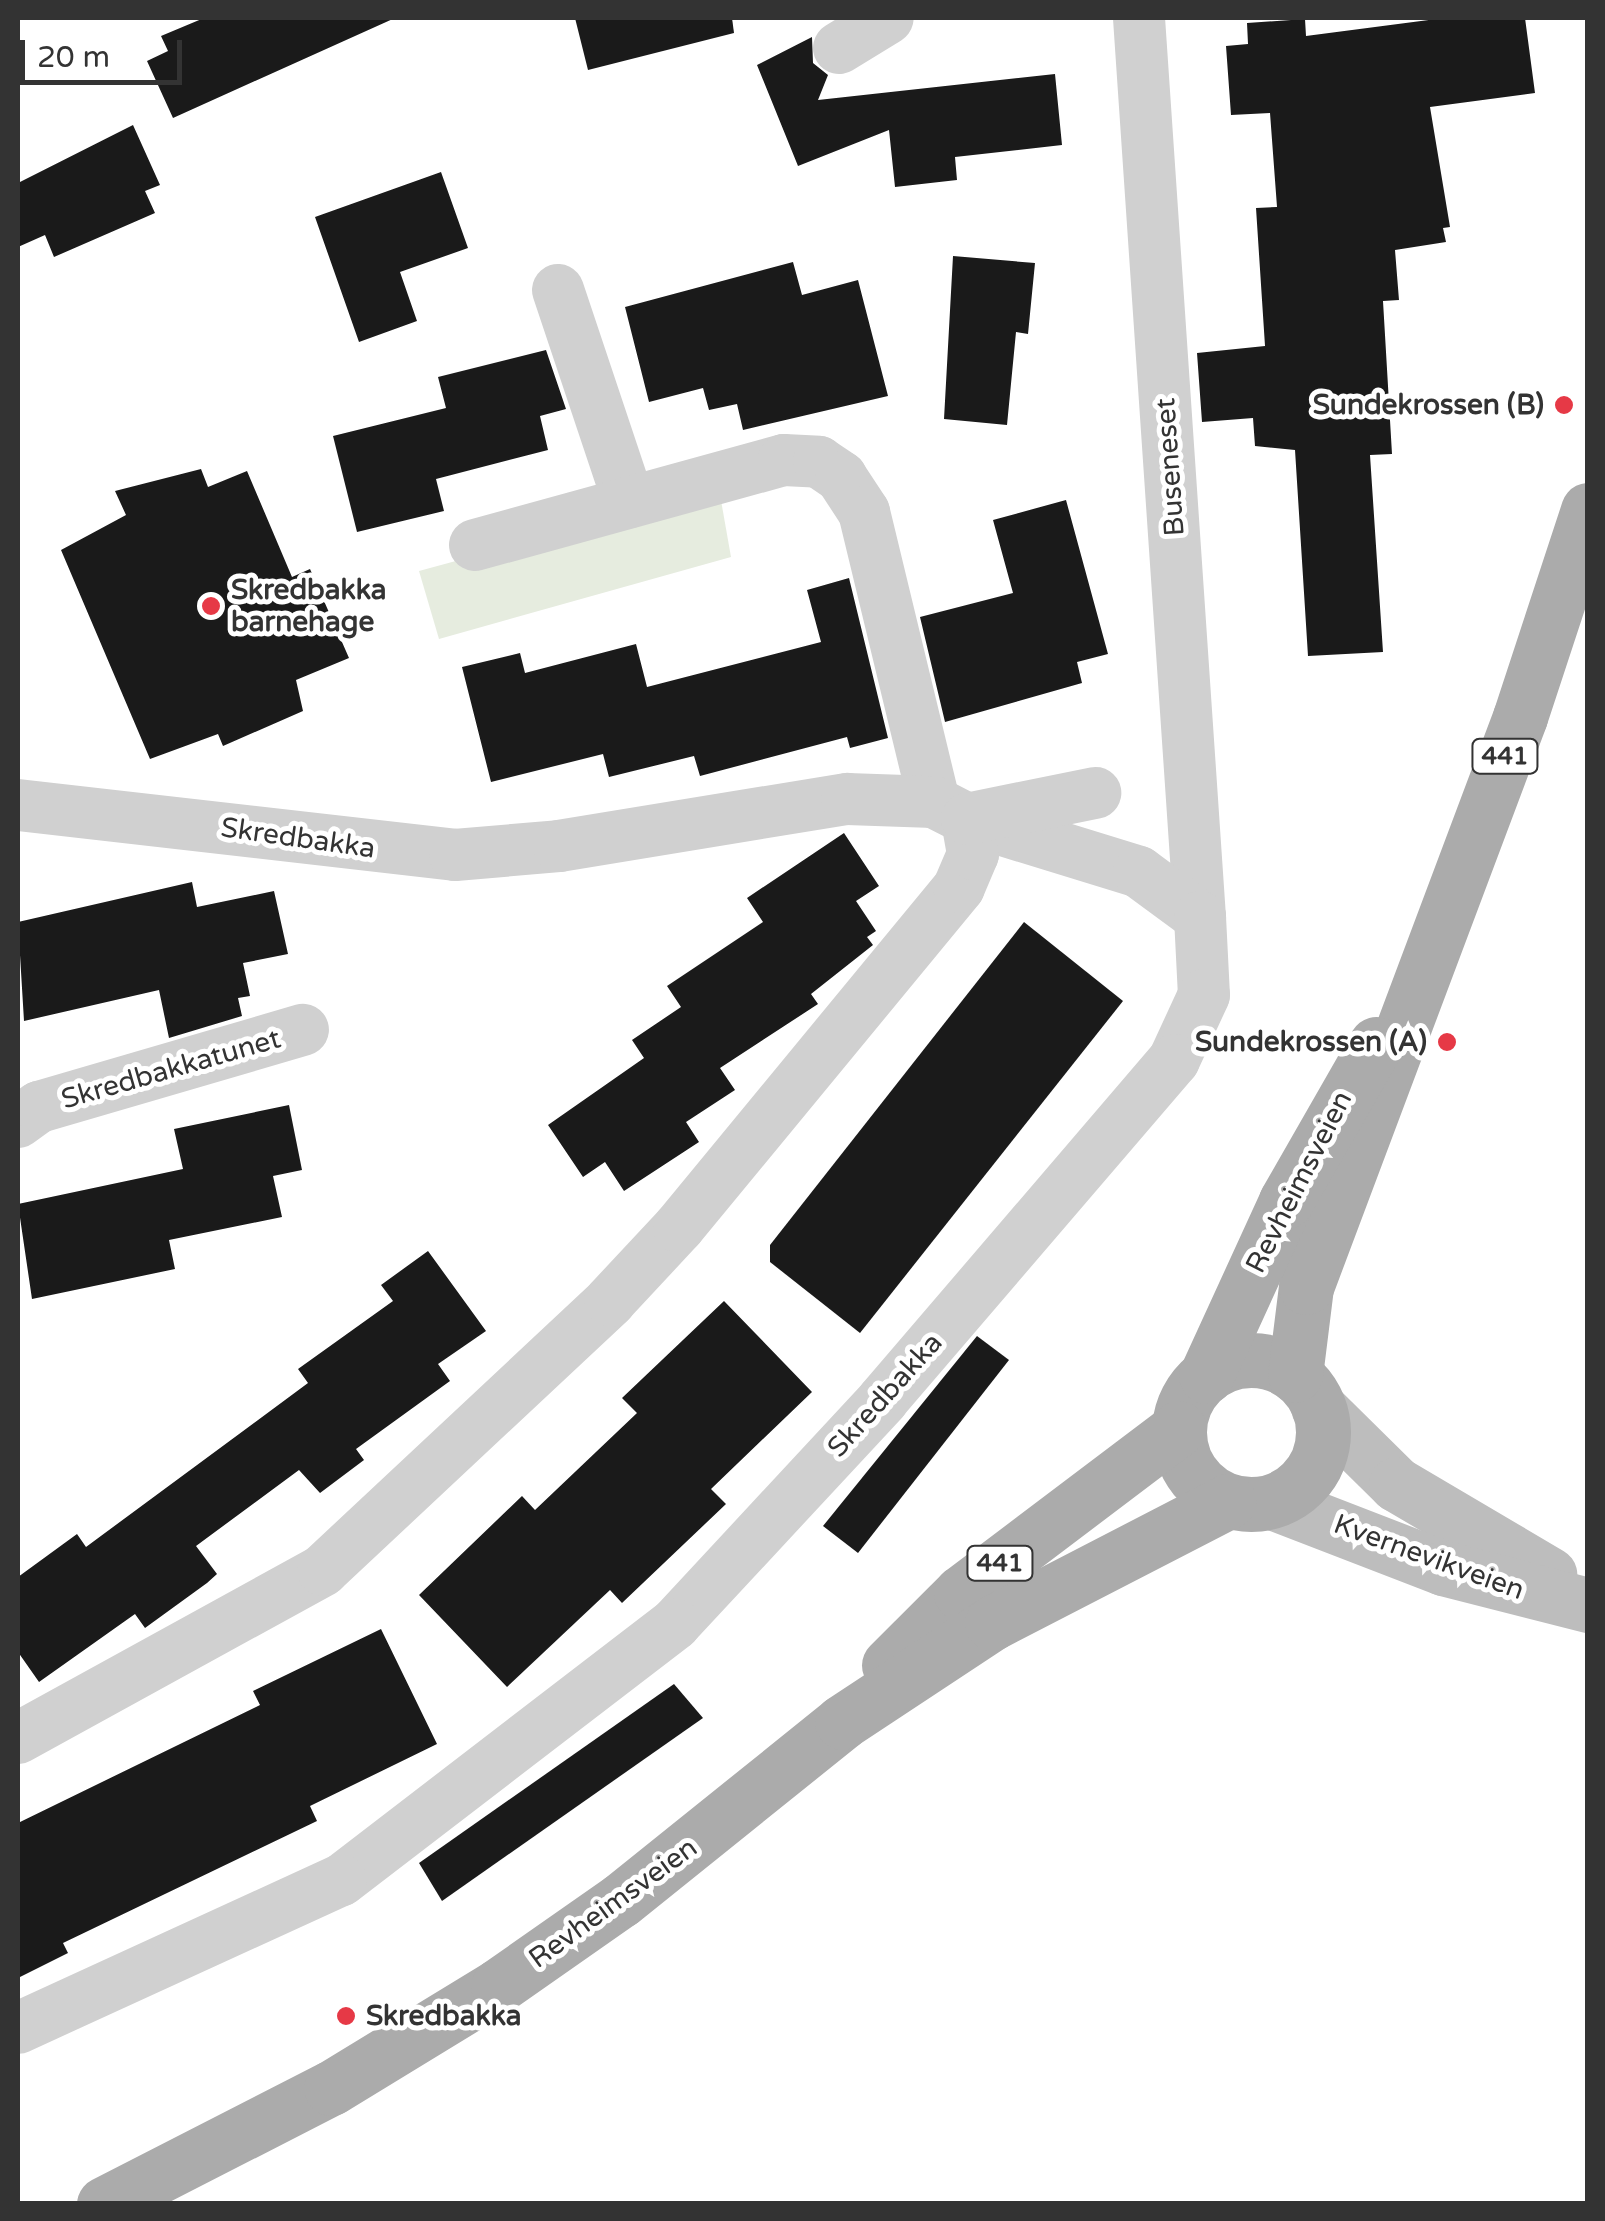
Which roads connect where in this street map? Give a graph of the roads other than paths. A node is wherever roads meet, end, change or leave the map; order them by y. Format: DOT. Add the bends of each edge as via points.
graph roads {
  1 [pos="888,18"];
  2 [pos="1140,18"];
  3 [pos="839,48"];
  4 [pos="558,290"];
  5 [pos="629,502"];
  6 [pos="1588,510"];
  7 [pos="475,546"];
  8 [pos="1094,792"];
  9 [pos="18,805"];
  10 [pos="951,811"];
  11 [pos="1200,916"];
  12 [pos="1411,997"];
  13 [pos="303,1030"];
  14 [pos="25,1102"];
  15 [pos="1206,1376"];
  16 [pos="1307,1390"];
  17 [pos="1179,1428"];
  18 [pos="1250,1501"];
  19 [pos="1588,1593"];
  20 [pos="1588,1605"];
  21 [pos="842,1722"];
  22 [pos="18,1738"];
  23 [pos="18,2028"];
  24 [pos="104,2204"];
  1 -- 3 [label="street"];
  2 -- 11 [label="street, Buseneset"];
  4 -- 5 [label="street"];
  5 -- 7 [label="street"];
  5 -- 10 [label="street" via="784,460 820,462 841,478 864,512"];
  6 -- 12 [label="main road, Revheimsveien / 441" via="1520,717"];
  8 -- 10 [label="street, Skredbakka"];
  9 -- 10 [label="street, Skredbakka" via="455,855 560,846 847,799"];
  10 -- 11 [label="street, Skredbakka" via="1138,872"];
  10 -- 22 [label="street" via="973,854 959,887 610,1301 323,1570"];
  11 -- 23 [label="street, Skredbakka" via="1204,995 1174,1060 883,1400 675,1624 341,1880"];
  12 -- 15 [label="main road, Revheimsveien / 441" via="1359,1065 1286,1201"];
  12 -- 16 [label="main road, Revheimsveien / 441" via="1360,1156 1306,1287"];
  13 -- 14 [label="street, Skredbakkatunet"];
  15 -- 16 [label="main road" via="1250,1360"];
  15 -- 17 [label="main road, 441" via="1184,1405"];
  16 -- 18 [label="main road, 441" via="1320,1454 1292,1491"];
  16 -- 19 [label="main road, Kvernevikveien" via="1396,1484 1484,1541"];
  17 -- 18 [label="main road" via="1191,1473"];
  17 -- 21 [label="main road, Revheimsveien / 441" via="961,1593 906,1644"];
  18 -- 20 [label="main road, Kvernevikveien" via="1443,1568"];
  18 -- 21 [label="main road, Revheimsveien / 441" via="992,1623"];
  21 -- 24 [label="main road, Revheimsveien / 441" via="621,1900 498,1986 330,2088"];
}
